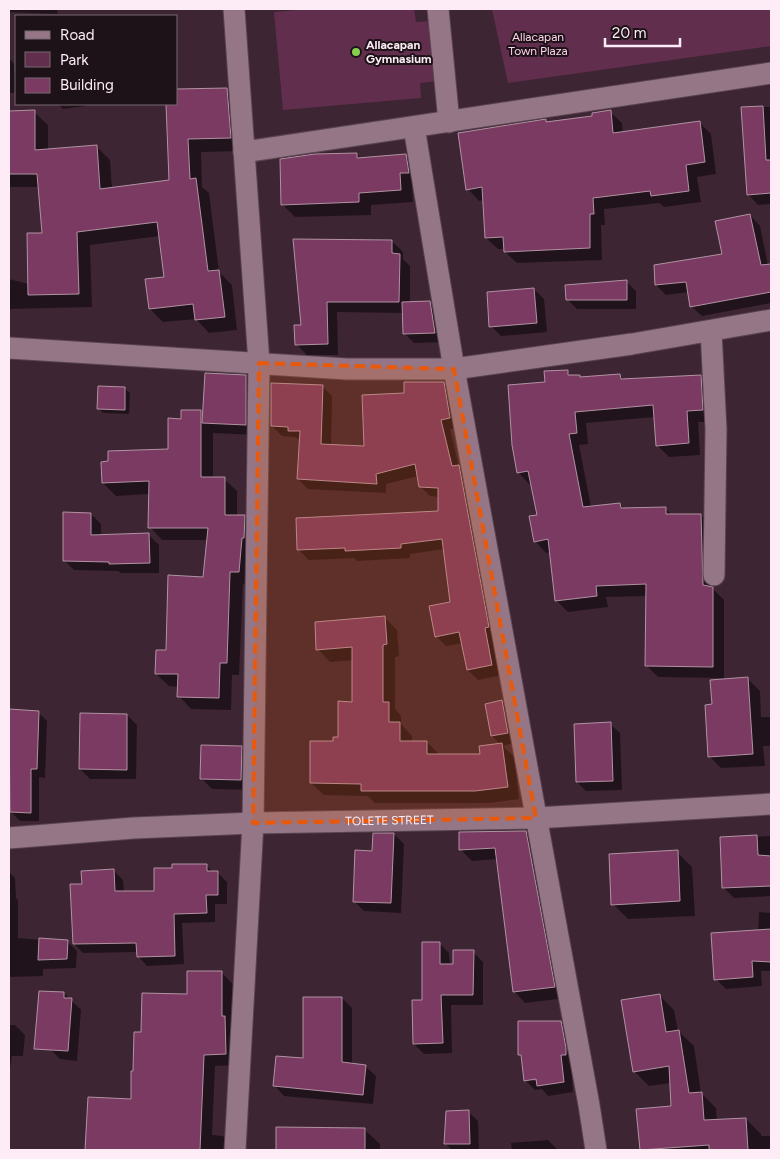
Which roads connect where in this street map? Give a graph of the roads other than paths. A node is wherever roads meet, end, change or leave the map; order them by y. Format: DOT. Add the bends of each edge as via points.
graph roads {
  1 [pos="234,9"];
  2 [pos="438,9"];
  3 [pos="771,73"];
  4 [pos="449,122"];
  5 [pos="414,127"];
  6 [pos="244,152"];
  7 [pos="771,320"];
  8 [pos="711,331"];
  9 [pos="9,348"];
  10 [pos="259,363"];
  11 [pos="454,369"];
  12 [pos="714,575"];
  13 [pos="771,804"];
  14 [pos="536,818"];
  15 [pos="253,823"];
  16 [pos="9,838"];
  17 [pos="235,1150"];
  18 [pos="596,1150"];
  1 -- 6 [label="street"];
  2 -- 4 [label="street"];
  3 -- 4 [label="street"];
  4 -- 5 [label="street"];
  5 -- 6 [label="street"];
  5 -- 11 [label="street"];
  6 -- 10 [label="street"];
  7 -- 8 [label="street"];
  8 -- 11 [label="street"];
  8 -- 12 [label="street" via="716,428"];
  9 -- 10 [label="street"];
  10 -- 11 [label="street" via="347,369"];
  10 -- 15 [label="street"];
  11 -- 14 [label="street"];
  13 -- 14 [label="street, TOLETE STREET"];
  14 -- 15 [label="street, TOLETE STREET"];
  14 -- 18 [label="street"];
  15 -- 16 [label="street, TOLETE STREET"];
  15 -- 17 [label="street"];
}
